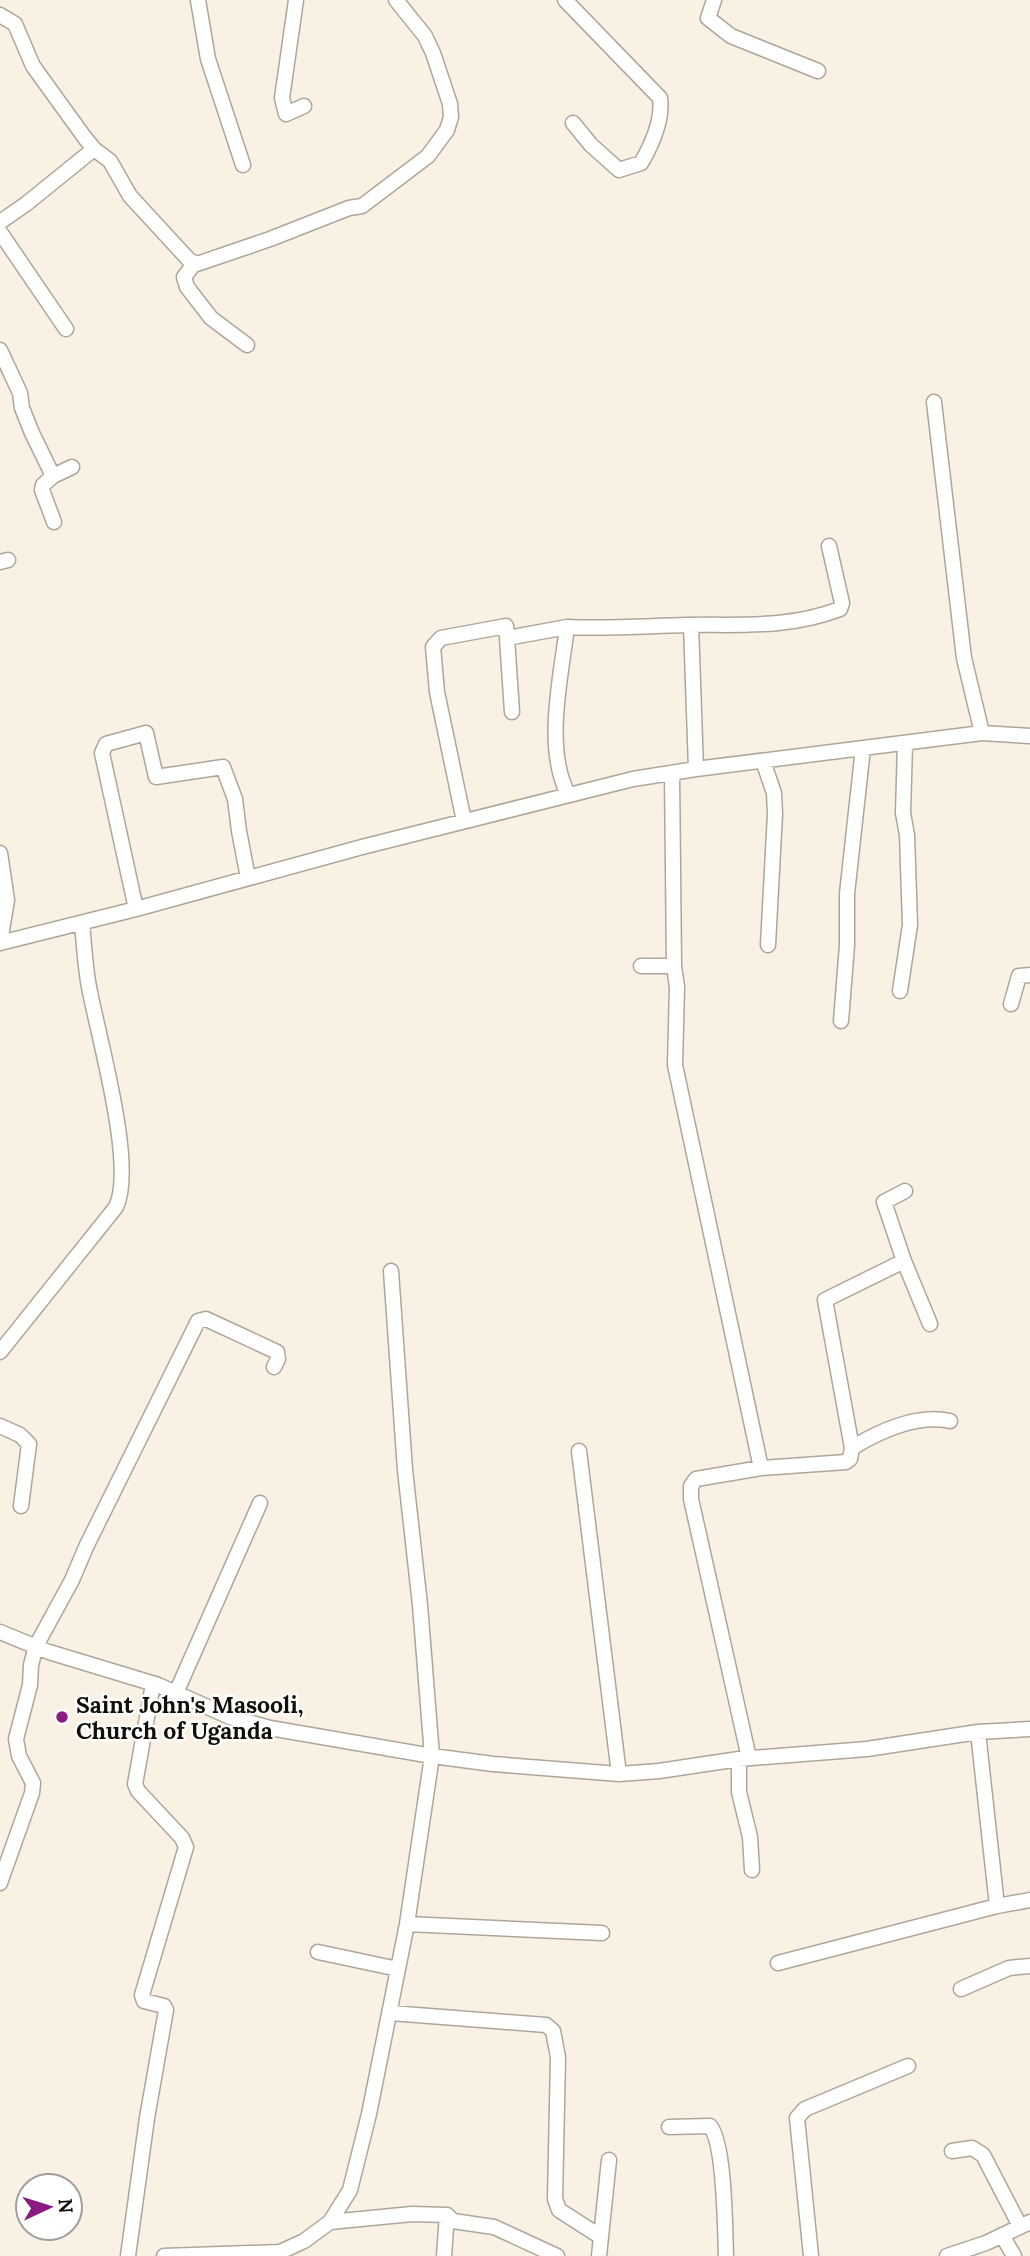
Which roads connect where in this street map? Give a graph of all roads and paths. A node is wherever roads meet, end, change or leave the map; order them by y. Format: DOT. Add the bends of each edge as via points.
graph roads {
  1 [pos="198,0"];
  2 [pos="296,0"];
  3 [pos="396,0"];
  4 [pos="565,0"];
  5 [pos="714,0"];
  6 [pos="0,15"];
  7 [pos="818,71"];
  8 [pos="303,106"];
  9 [pos="573,122"];
  10 [pos="94,149"];
  11 [pos="243,165"];
  12 [pos="0,222"];
  13 [pos="0,232"];
  14 [pos="194,264"];
  15 [pos="66,330"];
  16 [pos="247,345"];
  17 [pos="0,351"];
  18 [pos="934,402"];
  19 [pos="72,467"];
  20 [pos="53,476"];
  21 [pos="54,522"];
  22 [pos="829,546"];
  23 [pos="691,625"];
  24 [pos="567,627"];
  25 [pos="508,638"];
  26 [pos="512,712"];
  27 [pos="982,733"];
  28 [pos="1030,736"];
  29 [pos="905,744"];
  30 [pos="863,748"];
  31 [pos="762,761"];
  32 [pos="696,769"];
  33 [pos="672,773"];
  34 [pos="568,794"];
  35 [pos="464,821"];
  36 [pos="0,853"];
  37 [pos="248,878"];
  38 [pos="136,909"];
  39 [pos="82,923"];
  40 [pos="0,942"];
  41 [pos="768,945"];
  42 [pos="640,966"];
  43 [pos="674,966"];
  44 [pos="1030,975"];
  45 [pos="900,991"];
  46 [pos="1011,1004"];
  47 [pos="841,1021"];
  48 [pos="905,1191"];
  49 [pos="904,1261"];
  50 [pos="391,1271"];
  51 [pos="930,1324"];
  52 [pos="0,1352"];
  53 [pos="274,1367"];
  54 [pos="950,1421"];
  55 [pos="0,1426"];
  56 [pos="852,1448"];
  57 [pos="579,1451"];
  58 [pos="761,1468"];
  59 [pos="260,1503"];
  60 [pos="21,1506"];
  61 [pos="0,1632"];
  62 [pos="36,1646"];
  63 [pos="153,1684"];
  64 [pos="176,1693"];
  65 [pos="1030,1729"];
  66 [pos="978,1732"];
  67 [pos="432,1756"];
  68 [pos="744,1759"];
  69 [pos="619,1774"];
  70 [pos="752,1870"];
  71 [pos="0,1883"];
  72 [pos="1030,1900"];
  73 [pos="997,1906"];
  74 [pos="407,1924"];
  75 [pos="603,1933"];
  76 [pos="318,1952"];
  77 [pos="778,1963"];
  78 [pos="1030,1966"];
  79 [pos="398,1969"];
  80 [pos="961,1989"];
  81 [pos="391,2013"];
  82 [pos="908,2066"];
  83 [pos="669,2127"];
  84 [pos="952,2151"];
  85 [pos="609,2160"];
  86 [pos="447,2215"];
  87 [pos="330,2222"];
  88 [pos="1025,2224"];
  89 [pos="1002,2235"];
  90 [pos="601,2237"];
  91 [pos="128,2256"];
  92 [pos="164,2256"];
  93 [pos="444,2256"];
  94 [pos="557,2256"];
  95 [pos="599,2256"];
  96 [pos="726,2256"];
  97 [pos="811,2256"];
  98 [pos="947,2256"];
  99 [pos="1014,2256"];
  1 -- 11 [label="street" via="208,59"];
  2 -- 8 [label="street" via="282,98 286,114"];
  3 -- 14 [label="street" via="425,36 450,104 450,124 428,156 362,206"];
  4 -- 9 [label="street" via="660,98 662,108 641,163 619,170"];
  5 -- 7 [label="street" via="708,18 731,36"];
  6 -- 10 [label="street" via="15,24 33,66"];
  10 -- 12 [label="street"];
  10 -- 14 [label="street" via="108,158 131,196"];
  13 -- 15 [label="street"];
  14 -- 16 [label="street" via="184,277 187,287 211,318"];
  17 -- 20 [label="street"];
  18 -- 27 [label="street" via="964,659"];
  19 -- 20 [label="street"];
  20 -- 21 [label="street" via="42,490"];
  22 -- 23 [label="street" via="840,609 778,624"];
  23 -- 24 [label="street"];
  23 -- 32 [label="street"];
  24 -- 25 [label="street"];
  24 -- 34 [label="street" via="556,735 559,777"];
  25 -- 26 [label="street"];
  25 -- 35 [label="street" via="506,626 442,638 433,647 437,692"];
  27 -- 28 [label="street"];
  27 -- 29 [label="street"];
  29 -- 30 [label="street"];
  29 -- 45 [label="street" via="903,813 910,925"];
  30 -- 31 [label="street"];
  30 -- 47 [label="street" via="847,894"];
  31 -- 32 [label="street"];
  31 -- 41 [label="street" via="774,793 775,814"];
  32 -- 33 [label="street"];
  33 -- 34 [label="street"];
  33 -- 43 [label="street"];
  34 -- 35 [label="street"];
  35 -- 37 [label="street"];
  36 -- 40 [label="street" via="7,900"];
  37 -- 38 [label="street"];
  37 -- 38 [label="street" via="235,799 223,767 156,777 146,733 106,744 102,752"];
  38 -- 39 [label="street"];
  39 -- 40 [label="street"];
  39 -- 52 [label="street" via="88,984 120,1145 122,1190 117,1208"];
  42 -- 43 [label="street"];
  43 -- 58 [label="street" via="675,1065"];
  44 -- 46 [label="street" via="1016,980"];
  48 -- 49 [label="street" via="884,1202"];
  49 -- 51 [label="street"];
  49 -- 56 [label="street" via="825,1300"];
  50 -- 67 [label="street"];
  53 -- 62 [label="street" via="277,1352 206,1318 198,1321"];
  54 -- 56 [label="street" via="920,1420"];
  55 -- 60 [label="street" via="29,1444"];
  56 -- 58 [label="street" via="846,1462"];
  57 -- 69 [label="street"];
  58 -- 68 [label="street" via="696,1479 690,1491"];
  59 -- 64 [label="street"];
  61 -- 62 [label="street"];
  62 -- 63 [label="street"];
  62 -- 71 [label="street" via="16,1739 33,1783 32,1793"];
  63 -- 64 [label="street"];
  63 -- 91 [label="street" via="135,1784 186,1847 142,1995 144,2001 166,2010"];
  64 -- 67 [label="street" via="230,1717 270,1728"];
  65 -- 66 [label="street"];
  66 -- 68 [label="street" via="867,1749"];
  66 -- 73 [label="street"];
  67 -- 69 [label="street"];
  67 -- 74 [label="street"];
  68 -- 69 [label="street"];
  68 -- 70 [label="street" via="739,1792"];
  72 -- 73 [label="street"];
  73 -- 77 [label="street"];
  74 -- 75 [label="street"];
  74 -- 79 [label="street"];
  76 -- 79 [label="street"];
  78 -- 80 [label="street" via="1009,1968"];
  79 -- 81 [label="street"];
  81 -- 87 [label="street" via="350,2190"];
  81 -- 90 [label="street" via="546,2025 553,2031 558,2057 555,2199 559,2210"];
  82 -- 97 [label="street" via="805,2109 797,2118"];
  83 -- 96 [label="street" via="710,2126 715,2131"];
  84 -- 88 [label="street" via="972,2148 983,2155"];
  85 -- 90 [label="street"];
  86 -- 87 [label="street"];
  86 -- 93 [label="street"];
  86 -- 94 [label="street" via="453,2221 494,2227"];
  87 -- 92 [label="street" via="304,2242 280,2252"];
  88 -- 89 [label="street"];
  89 -- 98 [label="street"];
  89 -- 99 [label="street"];
  90 -- 95 [label="street"];
}
